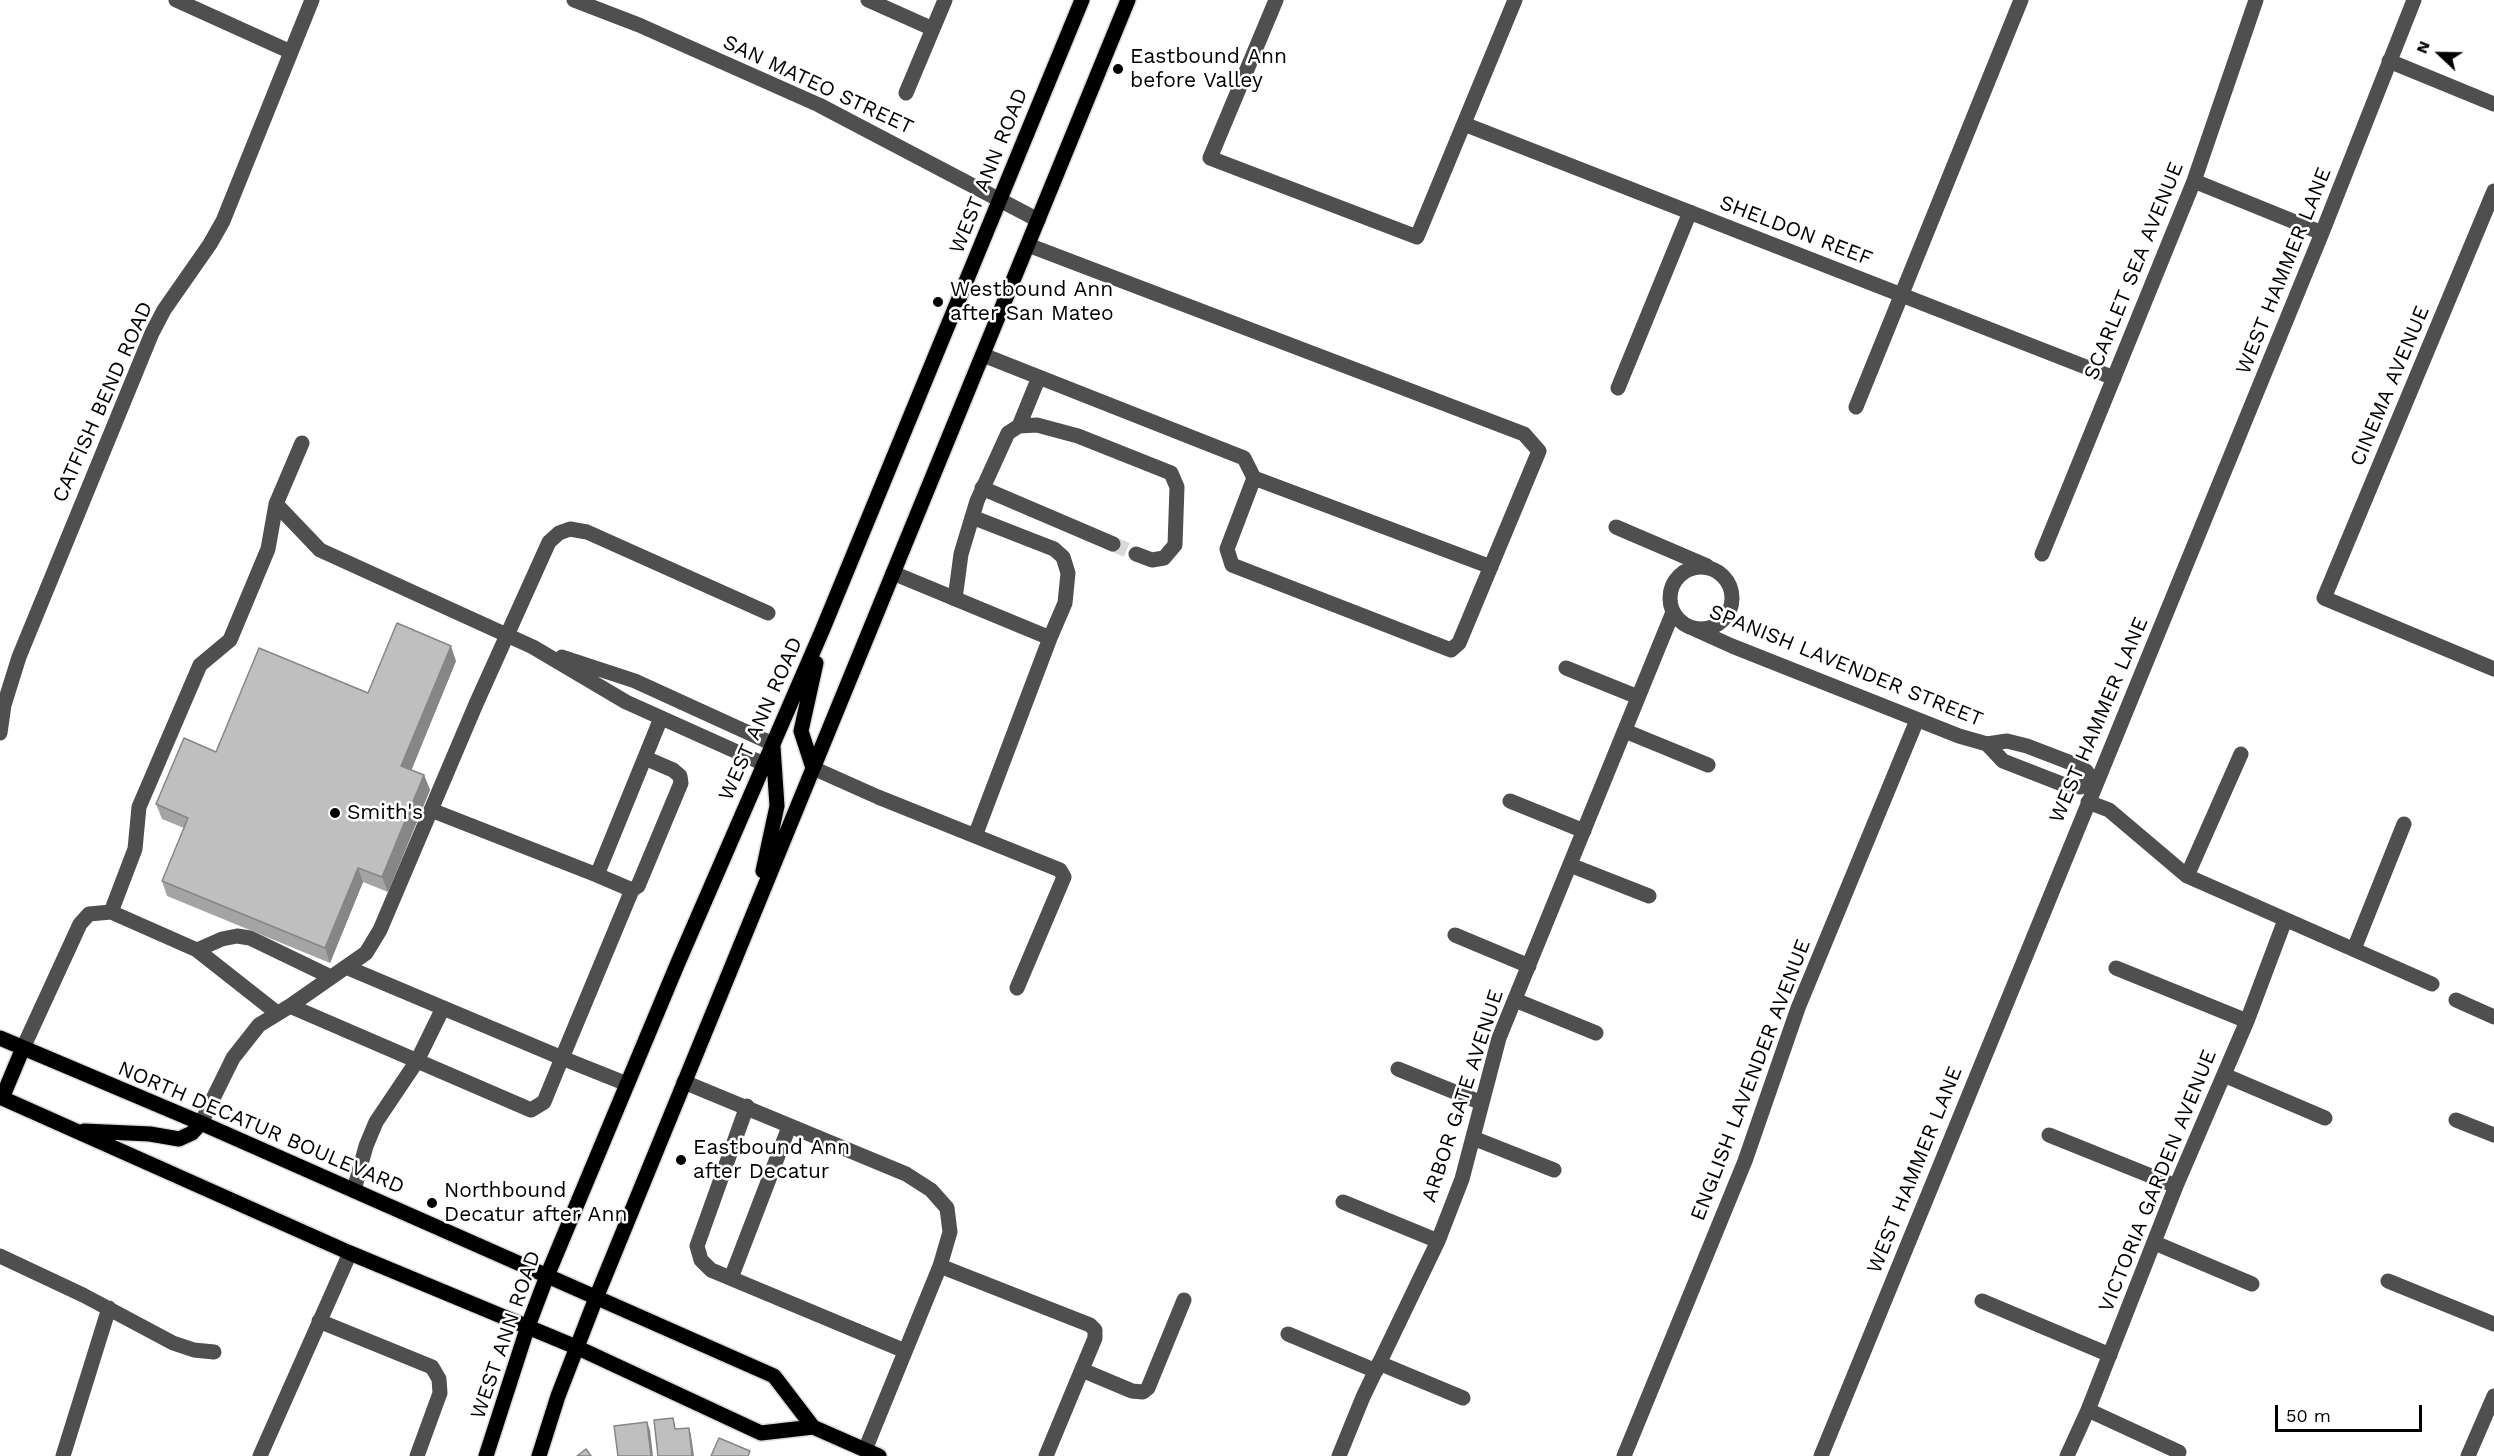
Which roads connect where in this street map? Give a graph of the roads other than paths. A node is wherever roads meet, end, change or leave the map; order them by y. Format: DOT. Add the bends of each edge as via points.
graph roads {
  1 [pos="176,0"];
  2 [pos="312,0"];
  3 [pos="574,0"];
  4 [pos="868,0"];
  5 [pos="945,0"];
  6 [pos="1082,0"];
  7 [pos="1128,0"];
  8 [pos="1276,0"];
  9 [pos="1515,0"];
  10 [pos="2021,0"];
  11 [pos="2256,0"];
  12 [pos="2414,0"];
  13 [pos="933,29"];
  14 [pos="291,52"];
  15 [pos="2389,61"];
  16 [pos="906,93"];
  17 [pos="2494,104"];
  18 [pos="1464,124"];
  19 [pos="2194,181"];
  20 [pos="2494,191"];
  21 [pos="1000,200"];
  22 [pos="1690,212"];
  23 [pos="1038,220"];
  24 [pos="2322,233"];
  25 [pos="1028,245"];
  26 [pos="1902,295"];
  27 [pos="982,355"];
  28 [pos="2114,378"];
  29 [pos="1046,380"];
  30 [pos="1618,388"];
  31 [pos="1856,407"];
  32 [pos="1019,426"];
  33 [pos="302,443"];
  34 [pos="1254,478"];
  35 [pos="982,488"];
  36 [pos="276,504"];
  37 [pos="972,517"];
  38 [pos="1616,527"];
  39 [pos="1113,544"];
  40 [pos="1136,554"];
  41 [pos="2042,554"];
  42 [pos="1491,567"];
  43 [pos="1712,568"];
  44 [pos="893,573"];
  45 [pos="955,599"];
  46 [pos="1673,612"];
  47 [pos="768,613"];
  48 [pos="1690,627"];
  49 [pos="822,631"];
  50 [pos="507,635"];
  51 [pos="1050,638"];
  52 [pos="533,647"];
  53 [pos="1566,668"];
  54 [pos="2494,669"];
  55 [pos="1638,697"];
  56 [pos="661,717"];
  57 [pos="1917,720"];
  58 [pos="1625,731"];
  59 [pos="0,733"];
  60 [pos="773,744"];
  61 [pos="1987,744"];
  62 [pos="2241,754"];
  63 [pos="645,758"];
  64 [pos="764,764"];
  65 [pos="1708,765"];
  66 [pos="813,768"];
  67 [pos="2095,783"];
  68 [pos="1510,801"];
  69 [pos="2088,802"];
  70 [pos="431,810"];
  71 [pos="2404,824"];
  72 [pos="1584,831"];
  73 [pos="975,836"];
  74 [pos="1570,865"];
  75 [pos="597,875"];
  76 [pos="2187,876"];
  77 [pos="632,890"];
  78 [pos="1648,896"];
  79 [pos="111,912"];
  80 [pos="754,912"];
  81 [pos="2285,920"];
  82 [pos="1455,935"];
  83 [pos="2354,949"];
  84 [pos="197,950"];
  85 [pos="1528,966"];
  86 [pos="346,967"];
  87 [pos="2116,968"];
  88 [pos="331,977"];
  89 [pos="2432,984"];
  90 [pos="1017,988"];
  91 [pos="1515,1000"];
  92 [pos="2456,1000"];
  93 [pos="443,1008"];
  94 [pos="284,1010"];
  95 [pos="2494,1017"];
  96 [pos="2247,1020"];
  97 [pos="1596,1033"];
  98 [pos="0,1038"];
  99 [pos="23,1048"];
  100 [pos="562,1058"];
  101 [pos="417,1061"];
  102 [pos="1398,1069"];
  103 [pos="2224,1075"];
  104 [pos="684,1082"];
  105 [pos="627,1084"];
  106 [pos="1,1098"];
  107 [pos="1482,1103"];
  108 [pos="747,1107"];
  109 [pos="2325,1118"];
  110 [pos="2456,1120"];
  111 [pos="201,1123"];
  112 [pos="789,1127"];
  113 [pos="75,1130"];
  114 [pos="2049,1135"];
  115 [pos="2494,1135"];
  116 [pos="1473,1138"];
  117 [pos="1554,1170"];
  118 [pos="2176,1186"];
  119 [pos="354,1190"];
  120 [pos="1343,1202"];
  121 [pos="1437,1241"];
  122 [pos="2155,1243"];
  123 [pos="350,1253"];
  124 [pos="0,1256"];
  125 [pos="940,1266"];
  126 [pos="547,1276"];
  127 [pos="731,1278"];
  128 [pos="2388,1281"];
  129 [pos="2252,1284"];
  130 [pos="596,1298"];
  131 [pos="1184,1300"];
  132 [pos="1982,1301"];
  133 [pos="109,1308"];
  134 [pos="319,1321"];
  135 [pos="2494,1324"];
  136 [pos="528,1326"];
  137 [pos="1288,1334"];
  138 [pos="576,1347"];
  139 [pos="905,1351"];
  140 [pos="214,1352"];
  141 [pos="2110,1355"];
  142 [pos="1378,1367"];
  143 [pos="1082,1370"];
  144 [pos="1463,1398"];
  145 [pos="2492,1405"];
  146 [pos="2088,1410"];
  147 [pos="813,1427"];
  148 [pos="2179,1452"];
  149 [pos="872,1453"];
  150 [pos="63,1456"];
  151 [pos="260,1456"];
  152 [pos="417,1456"];
  153 [pos="486,1456"];
  154 [pos="539,1456"];
  155 [pos="1046,1456"];
  156 [pos="1339,1456"];
  157 [pos="1624,1456"];
  158 [pos="1821,1456"];
  159 [pos="2067,1456"];
  160 [pos="2468,1456"];
  1 -- 14 [label="street"];
  2 -- 14 [label="street, CATFISH BEND ROAD"];
  3 -- 21 [label="street, SAN MATEO STREET" via="819,105"];
  4 -- 13 [label="street"];
  5 -- 13 [label="street"];
  6 -- 21 [label="main road, WEST ANN ROAD"];
  7 -- 23 [label="main road"];
  8 -- 18 [label="street" via="1210,158 1417,237"];
  9 -- 18 [label="street"];
  10 -- 26 [label="street"];
  11 -- 19 [label="street, SCARLET SEA AVENUE"];
  12 -- 15 [label="street, WEST HAMMER LANE"];
  13 -- 16 [label="street"];
  14 -- 59 [label="street, CATFISH BEND ROAD" via="223,220 152,333 19,657"];
  15 -- 17 [label="street"];
  15 -- 24 [label="street, WEST HAMMER LANE"];
  18 -- 22 [label="street, SHELDON REEF"];
  19 -- 24 [label="street"];
  19 -- 28 [label="street, SCARLET SEA AVENUE"];
  20 -- 54 [label="street, CINEMA AVENUE" via="2324,598"];
  21 -- 23 [label="street, SAN MATEO STREET"];
  21 -- 49 [label="main road, WEST ANN ROAD"];
  22 -- 26 [label="street, SHELDON REEF"];
  22 -- 30 [label="street"];
  23 -- 25 [label="main road"];
  24 -- 67 [label="street, WEST HAMMER LANE"];
  25 -- 27 [label="main road"];
  25 -- 42 [label="street" via="1524,434 1539,451"];
  26 -- 28 [label="street, SHELDON REEF"];
  26 -- 31 [label="street"];
  27 -- 29 [label="street"];
  27 -- 44 [label="main road"];
  28 -- 41 [label="street, SCARLET SEA AVENUE"];
  29 -- 32 [label="street"];
  29 -- 34 [label="street" via="1244,458"];
  32 -- 35 [label="street" via="1008,433"];
  32 -- 40 [label="street" via="1037,425 1078,435 1171,472 1177,487 1175,545 1164,558 1152,560"];
  33 -- 36 [label="street"];
  34 -- 42 [label="street"];
  34 -- 42 [label="street" via="1227,549 1232,565 1451,650 1459,643"];
  35 -- 37 [label="street"];
  35 -- 39 [label="street"];
  36 -- 50 [label="street" via="320,550"];
  36 -- 79 [label="street" via="268,549 230,640 200,665 139,807 135,849"];
  37 -- 45 [label="street" via="961,554"];
  37 -- 51 [label="street" via="1054,549 1063,557 1068,573 1065,603"];
  38 -- 43 [label="street"];
  43 -- 46 [label="street" via="1691,568 1674,581 1670,591"];
  43 -- 48 [label="street" via="1722,574 1732,592 1728,614 1712,627"];
  44 -- 45 [label="street"];
  44 -- 66 [label="main road"];
  45 -- 51 [label="street"];
  46 -- 48 [label="street"];
  46 -- 55 [label="street, ARBOR GATE AVENUE"];
  47 -- 50 [label="street" via="587,532 570,529 549,542"];
  48 -- 57 [label="street, SPANISH LAVENDER STREET"];
  49 -- 60 [label="main road, WEST ANN ROAD"];
  49 -- 66 [label="main road" via="801,731"];
  50 -- 52 [label="street"];
  50 -- 70 [label="street"];
  51 -- 73 [label="street"];
  52 -- 56 [label="street" via="626,702"];
  52 -- 60 [label="street" via="635,681"];
  53 -- 55 [label="street"];
  55 -- 58 [label="street, ARBOR GATE AVENUE"];
  56 -- 63 [label="street"];
  56 -- 64 [label="street"];
  57 -- 61 [label="street, SPANISH LAVENDER STREET"];
  57 -- 157 [label="street, ENGLISH LAVENDER AVENUE" via="1798,1008 1745,1161"];
  58 -- 65 [label="street"];
  58 -- 72 [label="street, ARBOR GATE AVENUE"];
  60 -- 64 [label="main road, WEST ANN ROAD"];
  60 -- 80 [label="main road" via="777,806"];
  61 -- 67 [label="street, SPANISH LAVENDER STREET" via="2007,741 2027,746 2079,766"];
  61 -- 67 [label="street, SPANISH LAVENDER STREET" via="2003,761 2062,784 2080,787"];
  62 -- 76 [label="street"];
  63 -- 75 [label="street"];
  63 -- 77 [label="street" via="673,770 681,783 638,886"];
  64 -- 105 [label="main road, WEST ANN ROAD"];
  66 -- 73 [label="street"];
  66 -- 80 [label="main road"];
  67 -- 69 [label="street, WEST HAMMER LANE"];
  68 -- 72 [label="street"];
  69 -- 76 [label="street" via="2109,810"];
  69 -- 158 [label="street, WEST HAMMER LANE"];
  70 -- 75 [label="street"];
  70 -- 86 [label="street" via="380,930 366,953"];
  71 -- 83 [label="street"];
  72 -- 74 [label="street, ARBOR GATE AVENUE"];
  73 -- 90 [label="street" via="1060,870 1064,877"];
  74 -- 78 [label="street"];
  74 -- 85 [label="street, ARBOR GATE AVENUE"];
  75 -- 77 [label="street"];
  76 -- 81 [label="street"];
  77 -- 100 [label="street"];
  79 -- 84 [label="street"];
  79 -- 99 [label="street" via="89,914 80,924"];
  80 -- 104 [label="main road"];
  81 -- 83 [label="street"];
  81 -- 96 [label="street, VICTORIA GARDEN AVENUE"];
  82 -- 85 [label="street"];
  83 -- 89 [label="street"];
  84 -- 88 [label="street" via="222,939 250,938"];
  84 -- 94 [label="street"];
  85 -- 91 [label="street, ARBOR GATE AVENUE"];
  86 -- 88 [label="street"];
  86 -- 93 [label="street"];
  87 -- 96 [label="street"];
  88 -- 94 [label="street"];
  91 -- 97 [label="street"];
  91 -- 107 [label="street, ARBOR GATE AVENUE" via="1499,1038"];
  92 -- 95 [label="street"];
  93 -- 100 [label="street"];
  93 -- 101 [label="street"];
  94 -- 101 [label="street"];
  94 -- 111 [label="street" via="259,1024 233,1058"];
  96 -- 103 [label="street, VICTORIA GARDEN AVENUE"];
  98 -- 99 [label="main road, NORTH DECATUR BOULEVARD"];
  99 -- 106 [label="main road"];
  99 -- 111 [label="main road, NORTH DECATUR BOULEVARD"];
  100 -- 101 [label="street" via="544,1102 531,1110"];
  100 -- 105 [label="street"];
  101 -- 119 [label="street" via="376,1122"];
  102 -- 107 [label="street"];
  103 -- 109 [label="street"];
  103 -- 118 [label="street, VICTORIA GARDEN AVENUE"];
  104 -- 108 [label="street"];
  104 -- 130 [label="main road"];
  105 -- 126 [label="main road, WEST ANN ROAD"];
  106 -- 113 [label="main road"];
  107 -- 116 [label="street, ARBOR GATE AVENUE"];
  108 -- 112 [label="street"];
  108 -- 127 [label="street" via="697,1246 701,1260 711,1270"];
  110 -- 115 [label="street"];
  111 -- 113 [label="main road" via="179,1139"];
  111 -- 119 [label="main road, NORTH DECATUR BOULEVARD"];
  112 -- 125 [label="street" via="906,1174 931,1190 947,1208 950,1232"];
  112 -- 127 [label="street"];
  113 -- 123 [label="main road"];
  114 -- 118 [label="street"];
  116 -- 117 [label="street"];
  116 -- 121 [label="street, ARBOR GATE AVENUE" via="1462,1179"];
  118 -- 122 [label="street, VICTORIA GARDEN AVENUE"];
  119 -- 126 [label="main road, NORTH DECATUR BOULEVARD"];
  120 -- 121 [label="street"];
  121 -- 142 [label="street, ARBOR GATE AVENUE"];
  122 -- 129 [label="street"];
  122 -- 141 [label="street, VICTORIA GARDEN AVENUE"];
  123 -- 134 [label="street"];
  123 -- 136 [label="main road"];
  124 -- 133 [label="street"];
  125 -- 139 [label="street"];
  125 -- 143 [label="street" via="1090,1325 1095,1338"];
  126 -- 130 [label="main road, NORTH DECATUR BOULEVARD"];
  126 -- 136 [label="main road, WEST ANN ROAD"];
  127 -- 139 [label="street"];
  128 -- 135 [label="street"];
  130 -- 138 [label="main road"];
  130 -- 147 [label="main road, NORTH DECATUR BOULEVARD" via="774,1376"];
  131 -- 143 [label="street" via="1143,1392"];
  132 -- 141 [label="street"];
  133 -- 140 [label="street" via="174,1343"];
  133 -- 150 [label="street"];
  134 -- 151 [label="street"];
  134 -- 152 [label="street" via="432,1367 439,1379 440,1393"];
  136 -- 138 [label="main road"];
  136 -- 153 [label="main road, WEST ANN ROAD"];
  137 -- 142 [label="street"];
  138 -- 147 [label="main road" via="761,1433"];
  138 -- 154 [label="main road"];
  139 -- 149 [label="street"];
  141 -- 146 [label="street, VICTORIA GARDEN AVENUE"];
  142 -- 144 [label="street"];
  142 -- 156 [label="street, ARBOR GATE AVENUE"];
  143 -- 155 [label="street"];
  145 -- 160 [label="street"];
  146 -- 148 [label="street"];
  146 -- 159 [label="street, VICTORIA GARDEN AVENUE"];
  147 -- 149 [label="main road, NORTH DECATUR BOULEVARD"];
}
